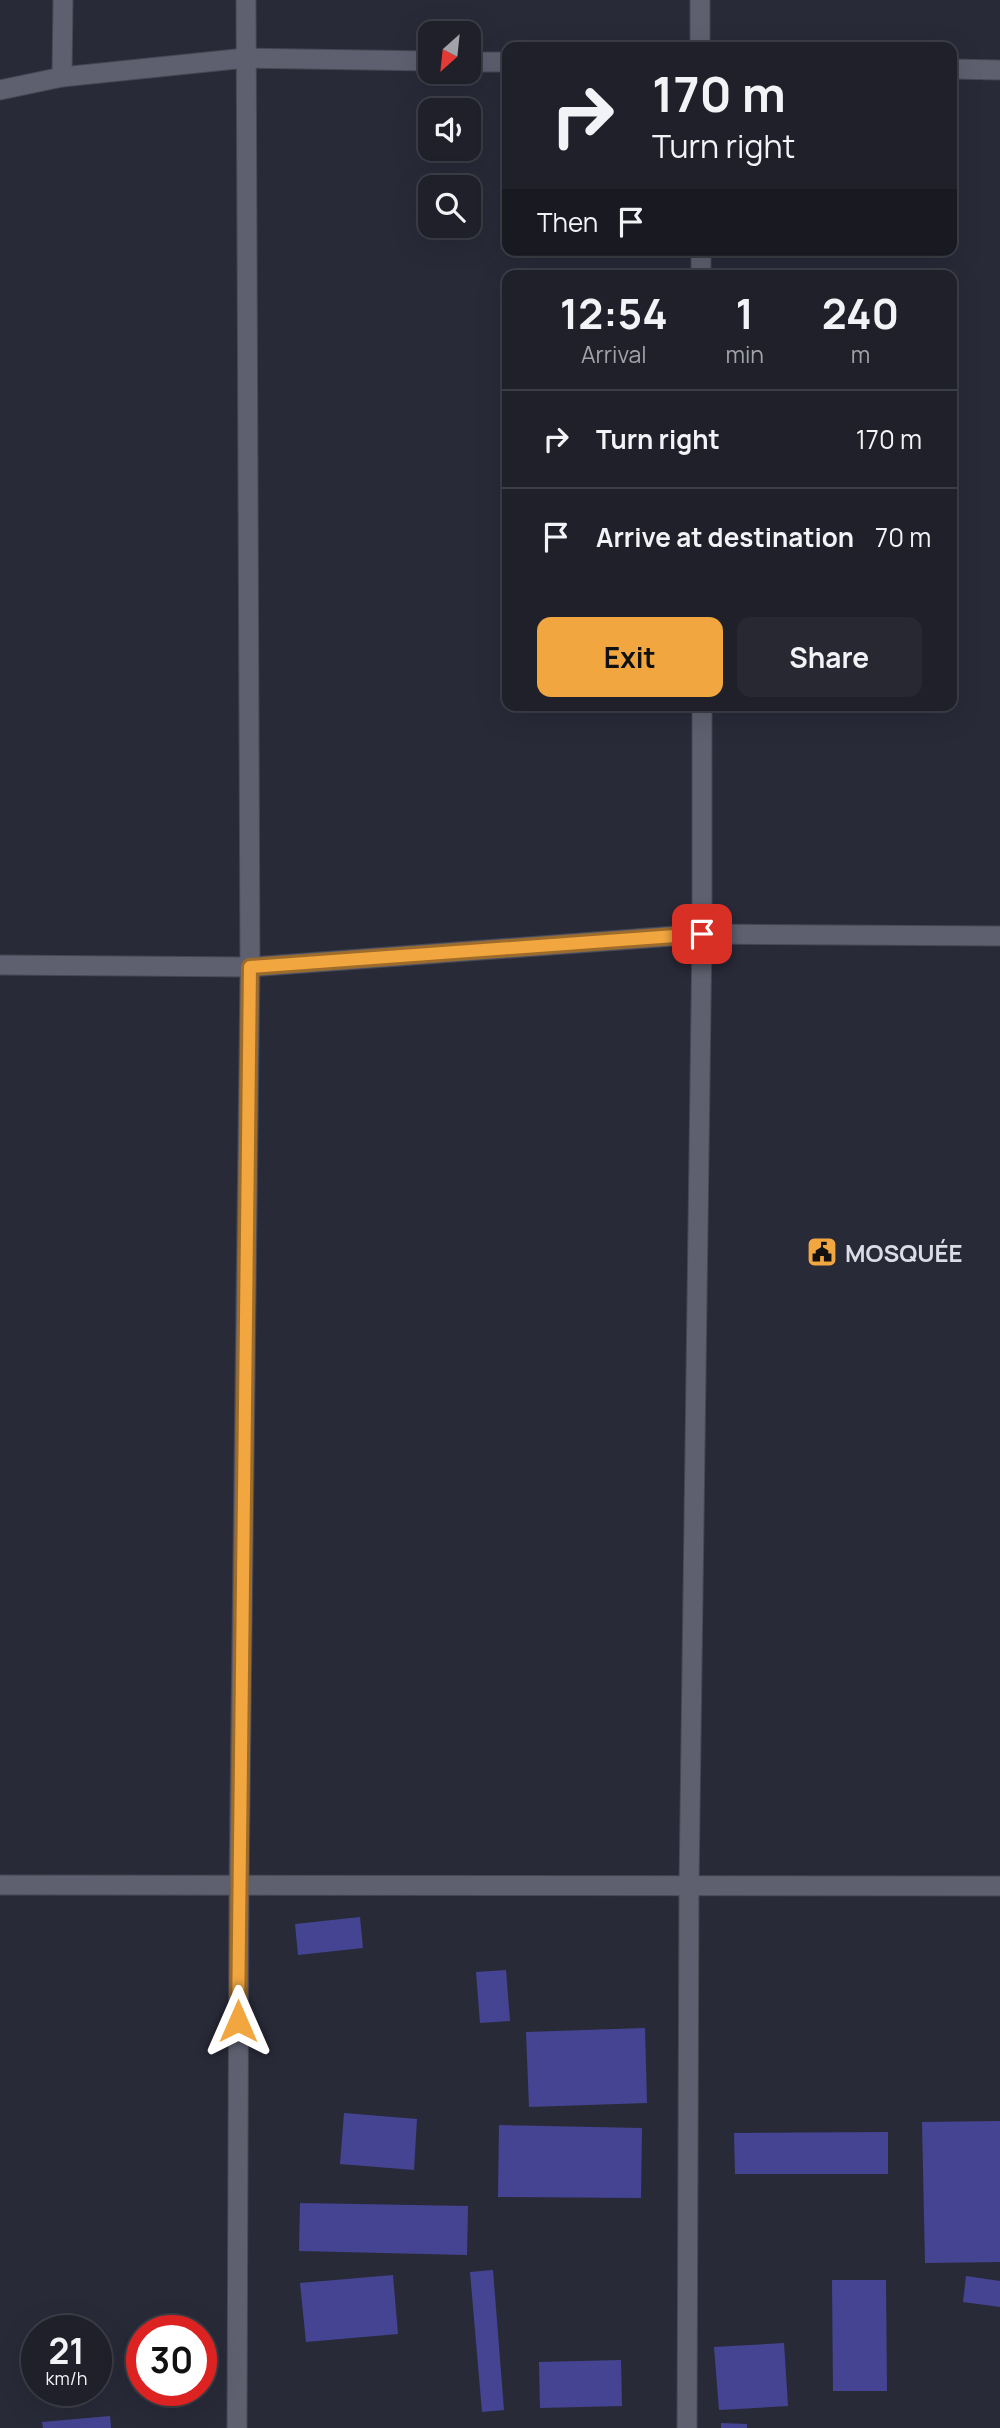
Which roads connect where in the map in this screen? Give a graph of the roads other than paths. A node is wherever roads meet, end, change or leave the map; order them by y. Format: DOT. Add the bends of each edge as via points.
graph roads {
  1 [pos="63,0"];
  2 [pos="246,0"];
  3 [pos="700,0"];
  4 [pos="700,42"];
  5 [pos="246,58"];
  6 [pos="418,61"];
  7 [pos="481,62"];
  8 [pos="502,62"];
  9 [pos="957,69"];
  10 [pos="1000,70"];
  11 [pos="62,77"];
  12 [pos="0,90"];
  13 [pos="702,711"];
  14 [pos="702,934"];
  15 [pos="1000,936"];
  16 [pos="0,965"];
  17 [pos="250,967"];
  18 [pos="0,1885"];
  19 [pos="239,1885"];
  20 [pos="689,1886"];
  21 [pos="1000,1886"];
  22 [pos="237,2428"];
  23 [pos="687,2428"];
  1 -- 11 [label="street"];
  2 -- 5 [label="street"];
  3 -- 4 [label="street"];
  5 -- 6 [label="street"];
  5 -- 11 [label="street"];
  5 -- 17 [label="street"];
  7 -- 8 [label="street"];
  9 -- 10 [label="street"];
  11 -- 12 [label="street"];
  13 -- 14 [label="street"];
  14 -- 15 [label="street"];
  14 -- 17 [label="street"];
  14 -- 20 [label="street"];
  16 -- 17 [label="street"];
  17 -- 19 [label="street"];
  18 -- 19 [label="street"];
  19 -- 20 [label="street"];
  19 -- 22 [label="street"];
  20 -- 21 [label="street"];
  20 -- 23 [label="street"];
}
